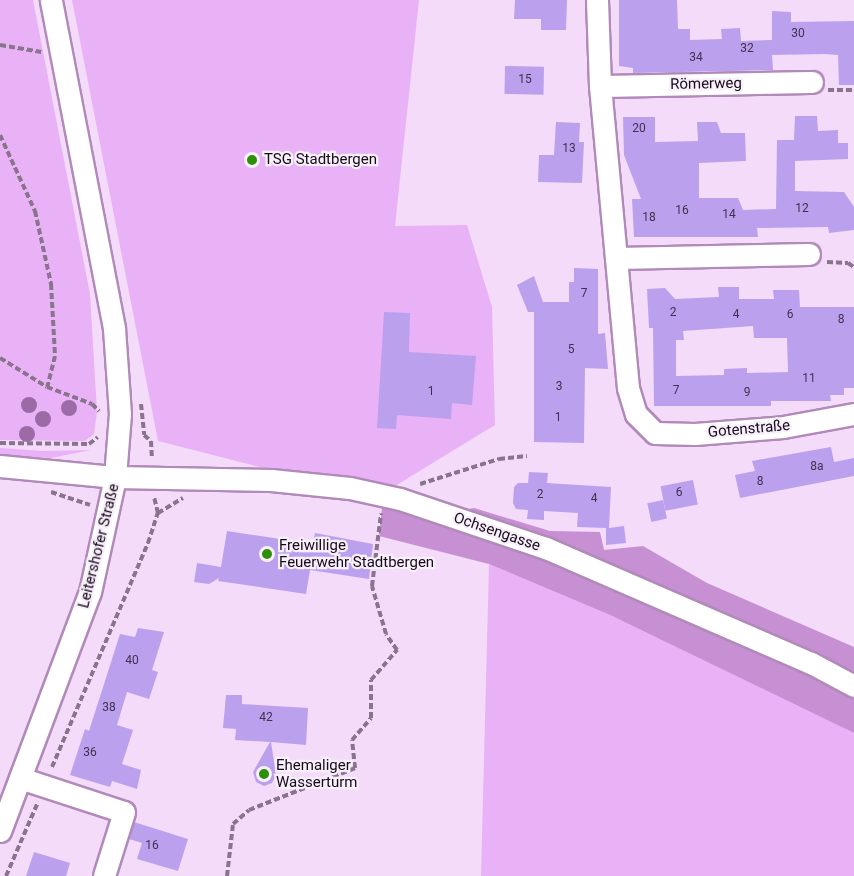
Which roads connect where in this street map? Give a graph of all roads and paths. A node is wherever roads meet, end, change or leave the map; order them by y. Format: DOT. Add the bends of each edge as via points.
graph roads {
  1 [pos="51,0"];
  2 [pos="597,0"];
  3 [pos="0,45"];
  4 [pos="46,53"];
  5 [pos="812,82"];
  6 [pos="600,86"];
  7 [pos="0,135"];
  8 [pos="809,254"];
  9 [pos="616,258"];
  10 [pos="854,267"];
  11 [pos="0,358"];
  12 [pos="47,387"];
  13 [pos="100,412"];
  14 [pos="854,414"];
  15 [pos="98,437"];
  16 [pos="0,443"];
  17 [pos="526,456"];
  18 [pos="0,466"];
  19 [pos="115,477"];
  20 [pos="48,491"];
  21 [pos="392,497"];
  22 [pos="90,505"];
  23 [pos="854,686"];
  24 [pos="20,778"];
  25 [pos="0,831"];
  26 [pos="104,876"];
  27 [pos="227,876"];
  1 -- 19 [label="street, Leitershofer Straße" via="114,328 120,414"];
  2 -- 6 [label="street"];
  3 -- 4 [label="path"];
  5 -- 6 [label="street, Römerweg"];
  6 -- 9 [label="street"];
  7 -- 12 [label="path" via="35,211 51,284 55,356"];
  8 -- 9 [label="street"];
  8 -- 10 [label="path"];
  9 -- 14 [label="street, Gotenstraße" via="628,388 644,426 655,433 695,434 783,427"];
  11 -- 12 [label="path"];
  12 -- 13 [label="path" via="92,404"];
  15 -- 16 [label="path" via="89,444"];
  17 -- 21 [label="path" via="459,471"];
  18 -- 19 [label="street, Ochsengasse"];
  19 -- 21 [label="street, Ochsengasse" via="271,480"];
  19 -- 24 [label="street, Leitershofer Straße" via="87,600"];
  20 -- 22 [label="path"];
  21 -- 23 [label="street, Ochsengasse" via="546,549 811,663"];
  21 -- 27 [label="path" via="372,586 386,634 397,650 371,680 371,718 352,740 355,768 249,810 233,824"];
  24 -- 25 [label="street, Leitershofer Straße"];
  24 -- 26 [label="street" via="124,812"];
}
